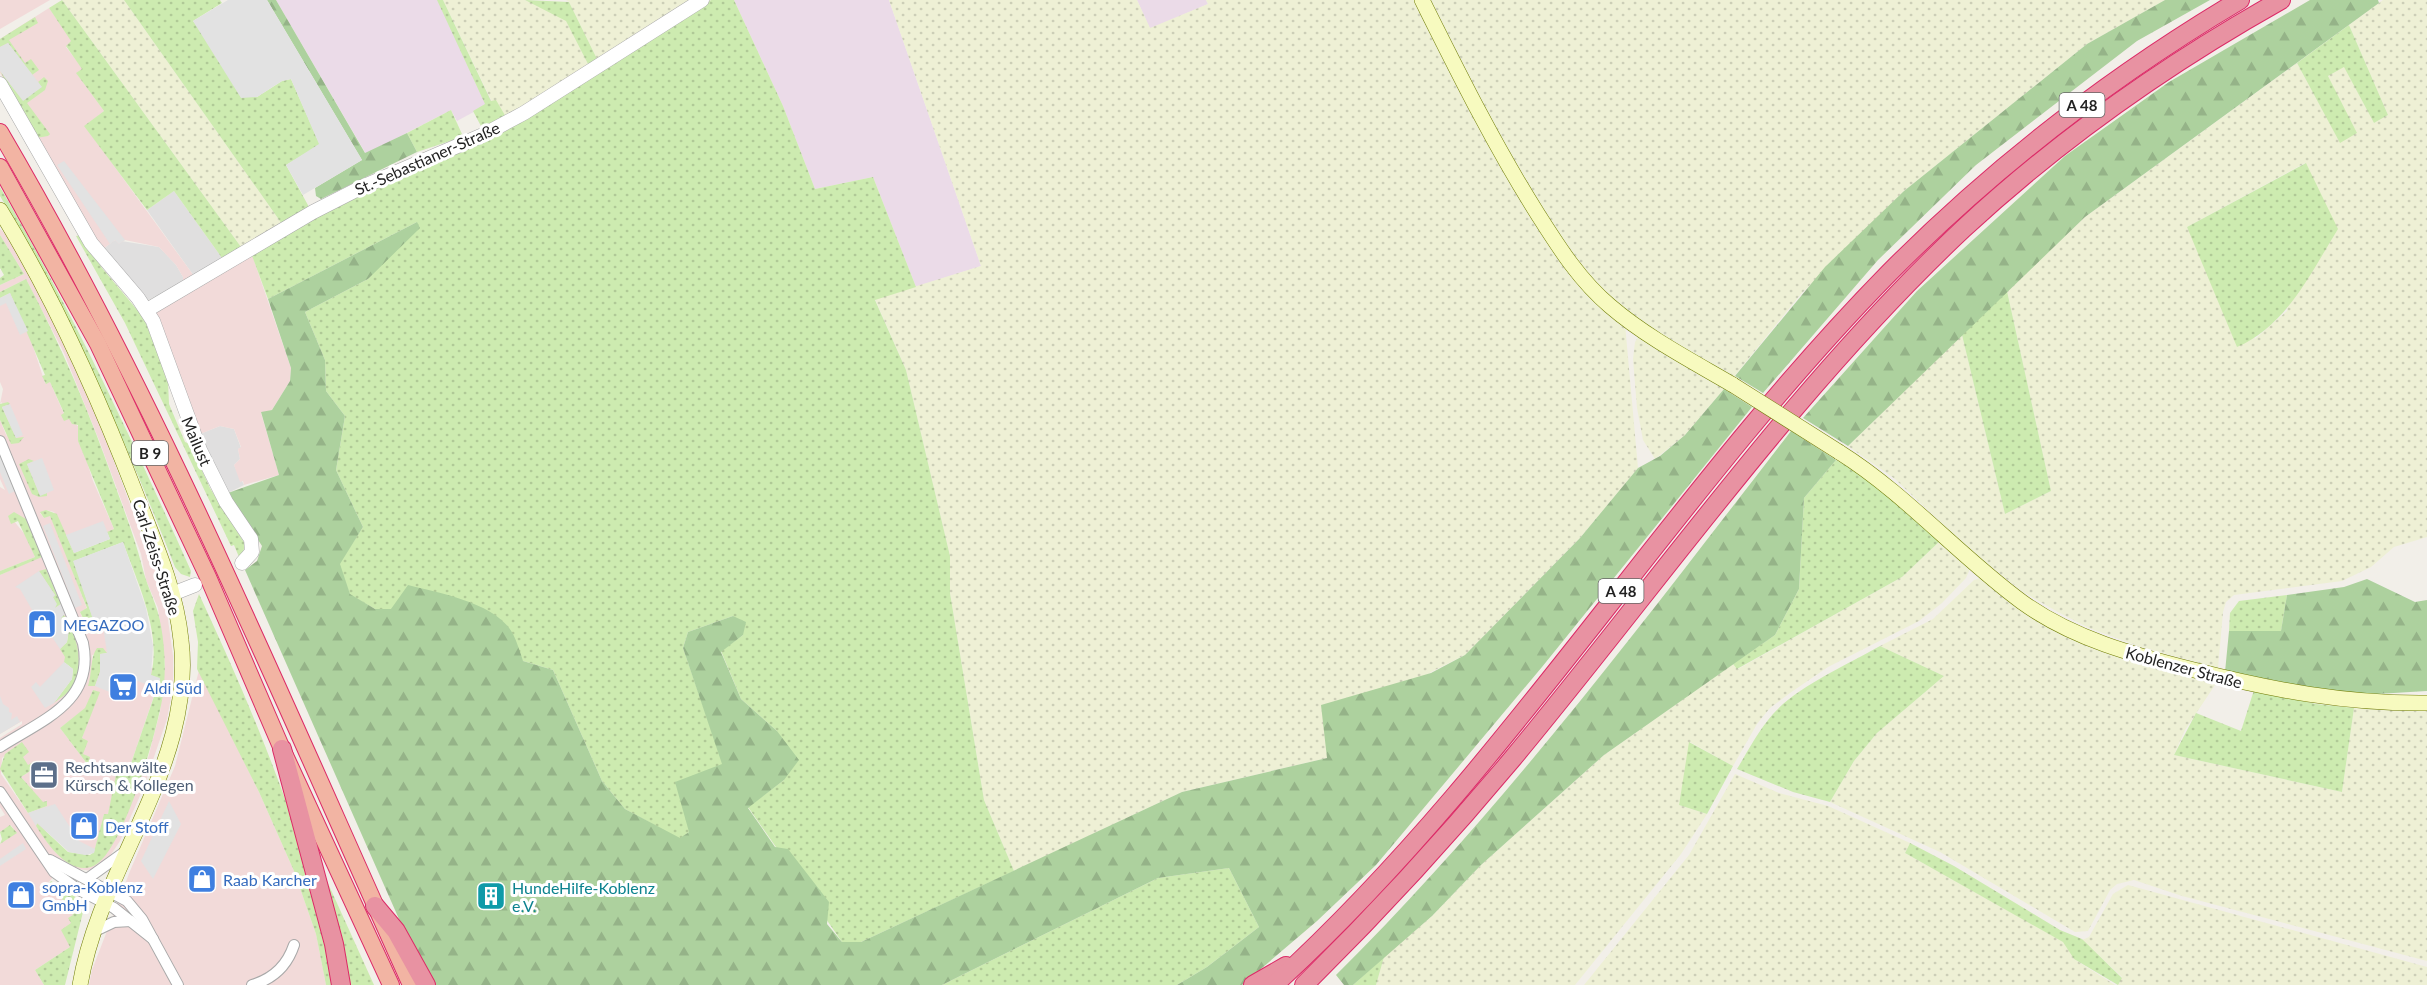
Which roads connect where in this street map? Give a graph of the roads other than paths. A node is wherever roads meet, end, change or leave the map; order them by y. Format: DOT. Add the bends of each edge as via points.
graph roads {
  1 [pos="702,0"];
  2 [pos="1422,0"];
  3 [pos="2240,0"];
  4 [pos="2281,0"];
  5 [pos="0,84"];
  6 [pos="0,132"];
  7 [pos="0,167"];
  8 [pos="0,210"];
  9 [pos="147,310"];
  10 [pos="0,441"];
  11 [pos="242,563"];
  12 [pos="195,585"];
  13 [pos="172,594"];
  14 [pos="2427,703"];
  15 [pos="0,747"];
  16 [pos="282,749"];
  17 [pos="0,792"];
  18 [pos="127,849"];
  19 [pos="42,854"];
  20 [pos="87,879"];
  21 [pos="107,896"];
  22 [pos="375,906"];
  23 [pos="131,921"];
  24 [pos="93,932"];
  25 [pos="153,939"];
  26 [pos="294,945"];
  27 [pos="1306,956"];
  28 [pos="1322,967"];
  29 [pos="80,985"];
  30 [pos="177,985"];
  31 [pos="252,985"];
  32 [pos="341,985"];
  33 [pos="392,985"];
  34 [pos="411,985"];
  35 [pos="426,985"];
  36 [pos="1253,985"];
  37 [pos="1275,985"];
  38 [pos="1304,985"];
  39 [pos="1310,985"];
  1 -- 9 [label="street, St.-Sebastianer-Straße" via="524,113 313,212"];
  2 -- 14 [label="main road, Koblenzer Straße, bridge" via="1497,146 1552,236 1583,279 1610,306 1839,452 1895,493 2034,610 2081,635 2123,651 2222,677 2324,699"];
  3 -- 27 [label="highway, A 48" via="2174,39 2069,115 1994,175 1888,274 1756,422 1443,809"];
  4 -- 28 [label="highway, A 48" via="2169,68 2072,136 1963,230 1905,287 1776,430 1512,759"];
  5 -- 9 [label="street, Mailust" via="91,243"];
  6 -- 22 [label="highway, B 9" via="78,269 165,440"];
  7 -- 16 [label="highway, B 9" via="98,344 208,577"];
  8 -- 13 [label="main road, Carl-Zeiss-Straße" via="93,387"];
  9 -- 11 [label="street, Mailust" via="200,450 226,502 251,539 252,552"];
  10 -- 15 [label="street" via="83,643 86,669 72,698"];
  12 -- 13 [label="street"];
  13 -- 18 [label="main road, Carl-Zeiss-Straße" via="181,640 180,704 162,769"];
  16 -- 32 [label="highway" via="334,944"];
  16 -- 33 [label="highway, B 9"];
  17 -- 19 [label="street"];
  18 -- 20 [label="street"];
  18 -- 21 [label="main road, Carl-Zeiss-Straße"];
  19 -- 20 [label="street"];
  19 -- 21 [label="street" via="65,881"];
  20 -- 21 [label="street"];
  21 -- 23 [label="street"];
  21 -- 24 [label="main road, Carl-Zeiss-Straße"];
  21 -- 25 [label="street" via="124,898"];
  22 -- 34 [label="highway, B 9"];
  22 -- 35 [label="highway" via="396,931"];
  23 -- 24 [label="street" via="114,922"];
  23 -- 25 [label="street"];
  24 -- 29 [label="main road, Carl-Zeiss-Straße"];
  25 -- 30 [label="street"];
  26 -- 31 [label="street" via="278,972"];
  27 -- 36 [label="highway"];
  27 -- 37 [label="highway, A 48"];
  28 -- 38 [label="highway, A 48"];
  28 -- 39 [label="highway"];
}
